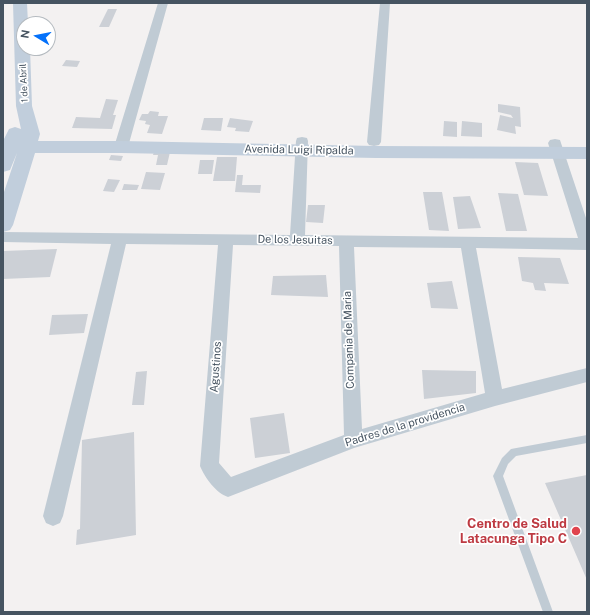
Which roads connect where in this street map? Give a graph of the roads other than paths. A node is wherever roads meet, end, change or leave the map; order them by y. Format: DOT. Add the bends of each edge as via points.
graph roads {
  1 [pos="20,3"];
  2 [pos="163,3"];
  3 [pos="384,3"];
  4 [pos="21,141"];
  5 [pos="122,142"];
  6 [pos="374,142"];
  7 [pos="587,143"];
  8 [pos="302,146"];
  9 [pos="557,148"];
  10 [pos="587,153"];
  11 [pos="3,166"];
  12 [pos="3,224"];
  13 [pos="3,236"];
  14 [pos="120,238"];
  15 [pos="226,239"];
  16 [pos="297,240"];
  17 [pos="346,241"];
  18 [pos="467,242"];
  19 [pos="587,244"];
  20 [pos="587,374"];
  21 [pos="495,398"];
  22 [pos="587,439"];
  23 [pos="353,440"];
  24 [pos="228,488"];
  25 [pos="53,516"];
  26 [pos="548,612"];
  1 -- 4 [label="street, 1 de Abril" via="24,106 27,116"];
  2 -- 5 [label="street"];
  3 -- 6 [label="street"];
  4 -- 5 [label="street, Avenida Luigi Ripalda"];
  4 -- 11 [label="street"];
  4 -- 12 [label="street"];
  5 -- 8 [label="street, Avenida Luigi Ripalda"];
  6 -- 8 [label="street, Avenida Luigi Ripalda"];
  6 -- 9 [label="street, Avenida Luigi Ripalda"];
  7 -- 9 [label="street, Avenida Luigi Ripalda"];
  8 -- 9 [label="street, Avenida Luigi Ripalda"];
  8 -- 16 [label="street"];
  9 -- 10 [label="street, Avenida Luigi Ripalda"];
  9 -- 19 [label="street"];
  13 -- 14 [label="street, De los Jesuitas"];
  14 -- 15 [label="street, De los Jesuitas"];
  14 -- 25 [label="street"];
  15 -- 16 [label="street, De los Jesuitas"];
  15 -- 24 [label="street, Agustinos" via="208,466"];
  16 -- 17 [label="street, De los Jesuitas"];
  17 -- 18 [label="street, De los Jesuitas"];
  17 -- 23 [label="street, Compania de Maria"];
  18 -- 19 [label="street, De los Jesuitas"];
  18 -- 21 [label="street"];
  20 -- 21 [label="street, Padres de la providencia"];
  21 -- 23 [label="street, Padres de la providencia"];
  22 -- 26 [label="lane" via="514,452 498,476"];
  23 -- 24 [label="street, Padres de la providencia"];
}
